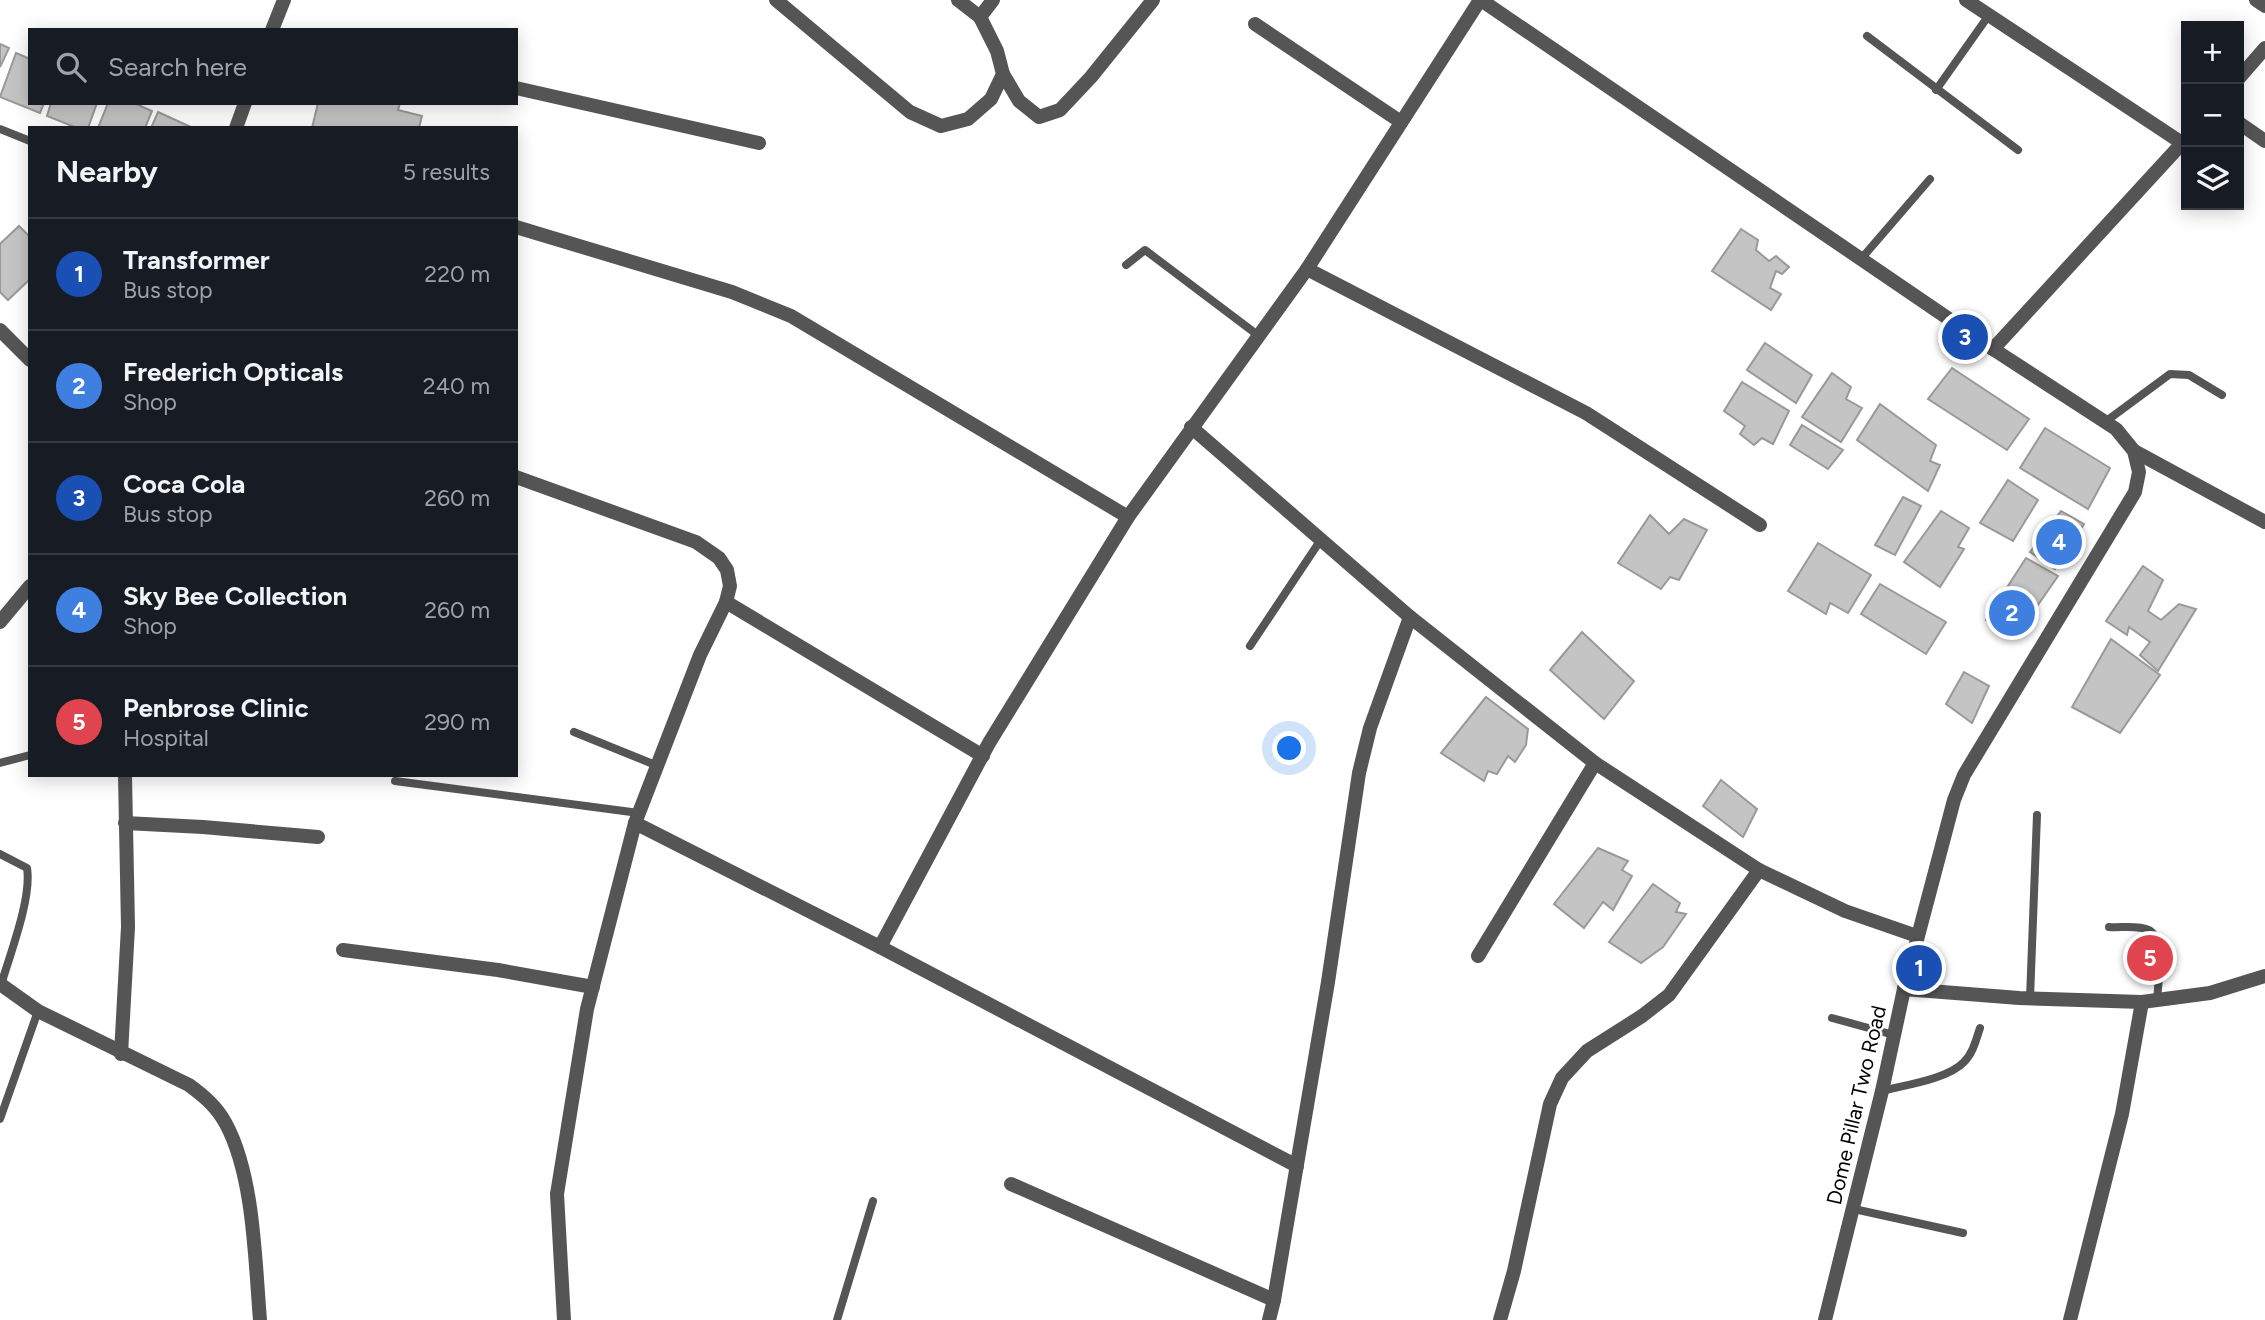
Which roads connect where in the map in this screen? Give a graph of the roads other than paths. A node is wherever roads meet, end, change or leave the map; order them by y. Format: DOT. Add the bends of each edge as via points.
graph roads {
  1 [pos="284,0"];
  2 [pos="776,0"];
  3 [pos="958,0"];
  4 [pos="993,0"];
  5 [pos="1153,0"];
  6 [pos="1480,0"];
  7 [pos="1966,0"];
  8 [pos="2256,0"];
  9 [pos="2265,6"];
  10 [pos="1989,15"];
  11 [pos="979,17"];
  12 [pos="1255,24"];
  13 [pos="273,28"];
  14 [pos="1867,36"];
  15 [pos="2265,48"];
  16 [pos="2244,72"];
  17 [pos="1003,74"];
  18 [pos="518,88"];
  19 [pos="1936,90"];
  20 [pos="244,105"];
  21 [pos="1401,122"];
  22 [pos="237,126"];
  23 [pos="2244,126"];
  24 [pos="0,129"];
  25 [pos="2181,139"];
  26 [pos="28,140"];
  27 [pos="2265,141"];
  28 [pos="759,143"];
  29 [pos="2181,144"];
  30 [pos="2018,150"];
  31 [pos="1930,179"];
  32 [pos="518,228"];
  33 [pos="1861,259"];
  34 [pos="1126,265"];
  35 [pos="1307,269"];
  36 [pos="0,330"];
  37 [pos="1259,336"];
  38 [pos="1993,349"];
  39 [pos="28,358"];
  40 [pos="2222,395"];
  41 [pos="2105,422"];
  42 [pos="1191,427"];
  43 [pos="2134,451"];
  44 [pos="518,478"];
  45 [pos="1128,517"];
  46 [pos="2265,522"];
  47 [pos="1760,525"];
  48 [pos="1322,538"];
  49 [pos="28,588"];
  50 [pos="726,602"];
  51 [pos="1410,617"];
  52 [pos="0,622"];
  53 [pos="1250,646"];
  54 [pos="574,732"];
  55 [pos="28,755"];
  56 [pos="983,756"];
  57 [pos="0,763"];
  58 [pos="1595,763"];
  59 [pos="659,766"];
  60 [pos="125,777"];
  61 [pos="395,781"];
  62 [pos="2037,815"];
  63 [pos="637,818"];
  64 [pos="125,823"];
  65 [pos="318,837"];
  66 [pos="0,854"];
  67 [pos="1759,870"];
  68 [pos="2109,927"];
  69 [pos="1917,936"];
  70 [pos="880,947"];
  71 [pos="343,950"];
  72 [pos="1478,956"];
  73 [pos="2265,976"];
  74 [pos="1,985"];
  75 [pos="593,987"];
  76 [pos="1904,989"];
  77 [pos="2030,998"];
  78 [pos="2150,1001"];
  79 [pos="38,1011"];
  80 [pos="1832,1018"];
  81 [pos="1980,1028"];
  82 [pos="1894,1035"];
  83 [pos="121,1054"];
  84 [pos="1882,1091"];
  85 [pos="0,1119"];
  86 [pos="1297,1166"];
  87 [pos="1010,1184"];
  88 [pos="873,1201"];
  89 [pos="1854,1209"];
  90 [pos="1963,1233"];
  91 [pos="1274,1300"];
  92 [pos="260,1320"];
  93 [pos="564,1320"];
  94 [pos="837,1320"];
  95 [pos="1269,1320"];
  96 [pos="1500,1320"];
  97 [pos="1825,1320"];
  98 [pos="2070,1320"];
  1 -- 13 [label="street"];
  2 -- 17 [label="street" via="910,113 941,126 968,119 991,100"];
  3 -- 11 [label="street"];
  4 -- 11 [label="street"];
  5 -- 17 [label="street" via="1060,110 1039,117 1019,101"];
  6 -- 21 [label="street"];
  6 -- 33 [label="street"];
  7 -- 10 [label="street"];
  8 -- 9 [label="street"];
  10 -- 19 [label="lane"];
  10 -- 25 [label="street"];
  11 -- 17 [label="street"];
  12 -- 21 [label="street"];
  14 -- 19 [label="lane"];
  15 -- 16 [label="street"];
  18 -- 28 [label="street"];
  19 -- 30 [label="lane"];
  20 -- 22 [label="street"];
  21 -- 35 [label="street"];
  23 -- 27 [label="street"];
  24 -- 26 [label="lane"];
  29 -- 38 [label="street"];
  31 -- 33 [label="lane"];
  32 -- 45 [label="street" via="732,292 791,316"];
  33 -- 38 [label="street"];
  34 -- 37 [label="lane" via="1146,250"];
  35 -- 37 [label="street"];
  35 -- 47 [label="street" via="1586,414"];
  36 -- 39 [label="street"];
  37 -- 42 [label="street"];
  38 -- 41 [label="street"];
  40 -- 41 [label="lane" via="2189,376 2169,374"];
  41 -- 43 [label="street"];
  42 -- 45 [label="street"];
  42 -- 48 [label="street"];
  43 -- 46 [label="street"];
  43 -- 69 [label="street, Dome Pillar Two Road" via="2139,472 2135,492 1964,775"];
  44 -- 50 [label="street" via="696,542 719,558 727,570"];
  45 -- 56 [label="street"];
  48 -- 51 [label="street"];
  48 -- 53 [label="lane"];
  49 -- 52 [label="street"];
  50 -- 56 [label="street"];
  50 -- 59 [label="street" via="700,654"];
  51 -- 58 [label="street"];
  51 -- 86 [label="street" via="1370,727 1359,774"];
  54 -- 59 [label="lane"];
  55 -- 57 [label="lane"];
  56 -- 70 [label="street"];
  58 -- 67 [label="street"];
  58 -- 72 [label="street"];
  59 -- 63 [label="street"];
  60 -- 64 [label="street"];
  61 -- 63 [label="lane"];
  62 -- 77 [label="lane"];
  63 -- 70 [label="street"];
  63 -- 75 [label="street"];
  64 -- 65 [label="street"];
  64 -- 83 [label="street" via="128,927"];
  66 -- 74 [label="lane" via="27,868 29,878"];
  67 -- 69 [label="street" via="1845,911"];
  67 -- 96 [label="street" via="1669,995 1587,1051 1562,1078 1550,1104"];
  68 -- 78 [label="lane" via="2141,928 2156,937 2160,951"];
  69 -- 76 [label="street, Dome Pillar Two Road"];
  70 -- 86 [label="street"];
  71 -- 75 [label="street"];
  73 -- 78 [label="street" via="2210,993"];
  74 -- 79 [label="street"];
  75 -- 93 [label="street" via="557,1194"];
  76 -- 77 [label="street"];
  76 -- 82 [label="street, Dome Pillar Two Road"];
  77 -- 78 [label="street"];
  78 -- 98 [label="street"];
  79 -- 83 [label="street"];
  79 -- 85 [label="lane"];
  80 -- 82 [label="lane"];
  81 -- 84 [label="lane" via="1963,1064 1942,1075"];
  82 -- 84 [label="street, Dome Pillar Two Road"];
  83 -- 92 [label="street" via="189,1085 225,1122 247,1194"];
  84 -- 89 [label="street, Dome Pillar Two Road"];
  86 -- 91 [label="street"];
  87 -- 91 [label="street"];
  88 -- 94 [label="lane"];
  89 -- 90 [label="lane"];
  89 -- 97 [label="street, Dome Pillar Two Road"];
  91 -- 95 [label="street"];
}
